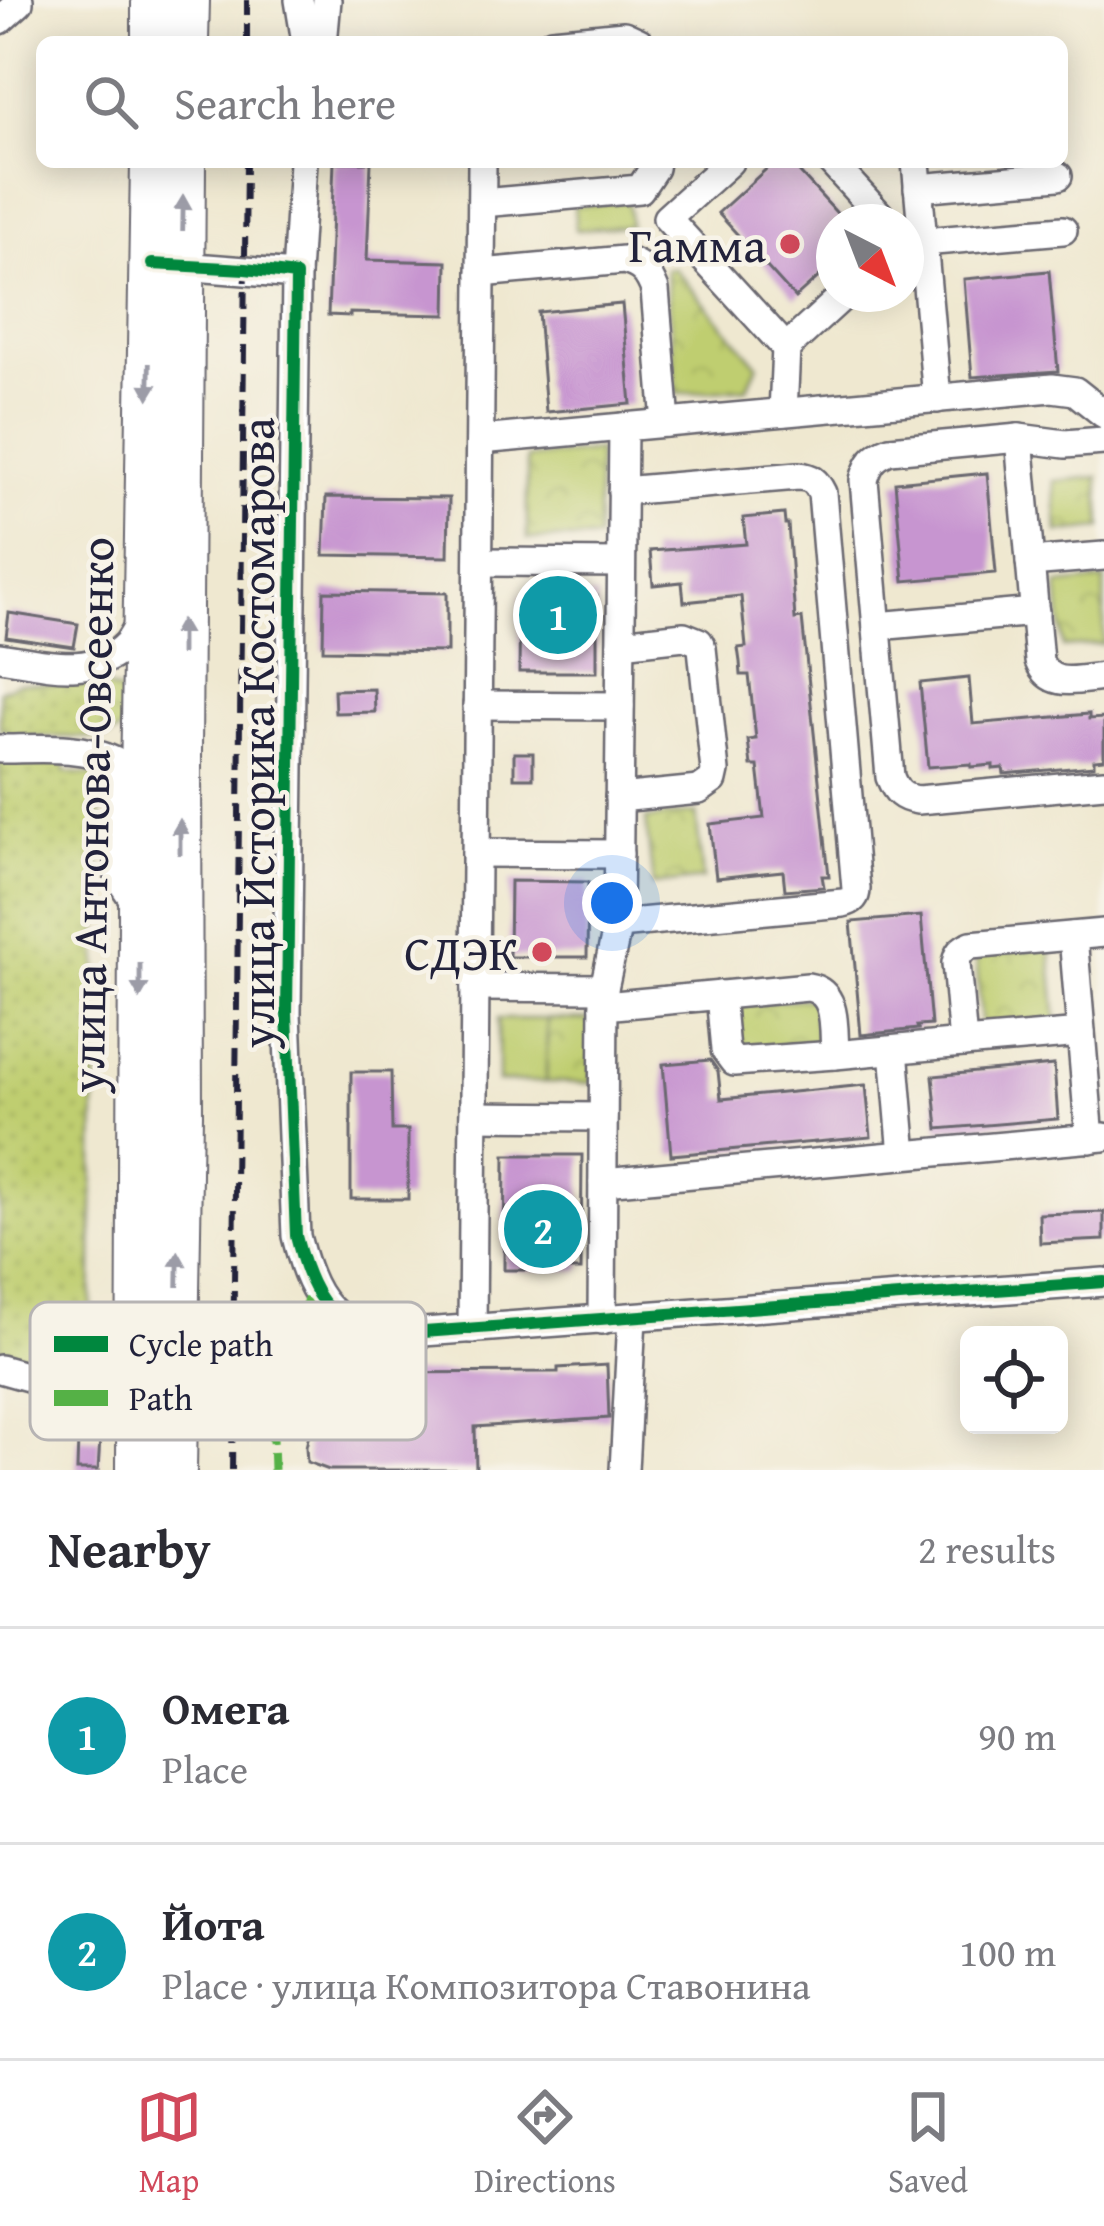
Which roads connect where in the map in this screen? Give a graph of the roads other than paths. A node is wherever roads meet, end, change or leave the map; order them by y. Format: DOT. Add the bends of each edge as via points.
graph roads {
  1 [pos="19,0"];
  2 [pos="153,0"];
  3 [pos="188,0"];
  4 [pos="299,0"];
  5 [pos="327,0"];
  6 [pos="0,20"];
  7 [pos="153,36"];
  8 [pos="187,36"];
  9 [pos="308,36"];
  10 [pos="319,36"];
  11 [pos="153,168"];
  12 [pos="183,168"];
  13 [pos="303,168"];
  14 [pos="482,168"];
  15 [pos="654,168"];
  16 [pos="722,168"];
  17 [pos="836,168"];
  18 [pos="917,175"];
  19 [pos="1058,176"];
  20 [pos="640,189"];
  21 [pos="482,203"];
  22 [pos="869,204"];
  23 [pos="668,218"];
  24 [pos="1063,230"];
  25 [pos="924,242"];
  26 [pos="924,253"];
  27 [pos="167,265"];
  28 [pos="481,273"];
  29 [pos="296,275"];
  30 [pos="825,312"];
  31 [pos="786,348"];
  32 [pos="937,398"];
  33 [pos="784,412"];
  34 [pos="1104,414"];
  35 [pos="666,423"];
  36 [pos="623,427"];
  37 [pos="1019,438"];
  38 [pos="480,440"];
  39 [pos="1104,441"];
  40 [pos="622,491"];
  41 [pos="1104,556"];
  42 [pos="479,562"];
  43 [pos="621,562"];
  44 [pos="1030,562"];
  45 [pos="1035,612"];
  46 [pos="144,616"];
  47 [pos="877,626"];
  48 [pos="621,643"];
  49 [pos="0,657"];
  50 [pos="1104,677"];
  51 [pos="478,705"];
  52 [pos="620,706"];
  53 [pos="0,748"];
  54 [pos="1104,783"];
  55 [pos="620,798"];
  56 [pos="476,853"];
  57 [pos="619,854"];
  58 [pos="140,909"];
  59 [pos="618,924"];
  60 [pos="1104,933"];
  61 [pos="1073,936"];
  62 [pos="475,987"];
  63 [pos="720,995"];
  64 [pos="604,997"];
  65 [pos="1081,1033"];
  66 [pos="963,1043"];
  67 [pos="894,1050"];
  68 [pos="836,1055"];
  69 [pos="474,1116"];
  70 [pos="603,1117"];
  71 [pos="1097,1138"];
  72 [pos="903,1155"];
  73 [pos="603,1183"];
  74 [pos="1104,1282"];
  75 [pos="138,1302"];
  76 [pos="178,1302"];
  77 [pos="324,1302"];
  78 [pos="632,1318"];
  79 [pos="602,1320"];
  80 [pos="472,1329"];
  81 [pos="426,1332"];
  82 [pos="0,1369"];
  83 [pos="30,1377"];
  84 [pos="138,1440"];
  85 [pos="176,1440"];
  86 [pos="137,1470"];
  87 [pos="175,1470"];
  88 [pos="624,1470"];
  1 -- 6 [label="street"];
  2 -- 7 [label="highway"];
  3 -- 8 [label="highway"];
  4 -- 9 [label="street"];
  5 -- 10 [label="street"];
  11 -- 27 [label="highway, улица Антонова-Овсеенко"];
  27 -- 12 [label="highway, улица Антонова-Овсеенко, one-way"];
  13 -- 29 [label="street, улица Историка Костомарова"];
  14 -- 21 [label="street"];
  15 -- 20 [label="street"];
  16 -- 23 [label="street"];
  17 -- 22 [label="street"];
  18 -- 19 [label="street"];
  20 -- 21 [label="street"];
  20 -- 23 [label="street"];
  21 -- 28 [label="street"];
  23 -- 31 [label="street"];
  24 -- 25 [label="street"];
  26 -- 32 [label="street"];
  27 -- 29 [label="street"];
  27 -- 46 [label="highway, улица Антонова-Овсеенко, one-way"];
  76 -- 27 [label="highway, улица Антонова-Овсеенко, one-way"];
  28 -- 35 [label="street" via="639,264 655,290"];
  28 -- 38 [label="street"];
  29 -- 77 [label="street, улица Историка Костомарова" via="286,1012 296,1236"];
  30 -- 31 [label="street"];
  31 -- 33 [label="street"];
  32 -- 33 [label="street"];
  32 -- 34 [label="street" via="1064,388"];
  33 -- 35 [label="street"];
  35 -- 36 [label="street"];
  36 -- 38 [label="street"];
  36 -- 40 [label="street"];
  37 -- 39 [label="street"];
  37 -- 44 [label="street"];
  37 -- 47 [label="street" via="890,450 868,466"];
  38 -- 42 [label="street"];
  40 -- 43 [label="street"];
  40 -- 59 [label="street" via="798,476 817,483 856,896"];
  41 -- 44 [label="street"];
  42 -- 43 [label="street"];
  42 -- 51 [label="street"];
  43 -- 48 [label="street"];
  44 -- 45 [label="street"];
  45 -- 47 [label="street"];
  45 -- 50 [label="street" via="1039,661 1051,679"];
  46 -- 49 [label="street" via="128,643 79,667"];
  46 -- 58 [label="highway, улица Антонова-Овсеенко"];
  47 -- 54 [label="street" via="890,777 899,794 918,800"];
  48 -- 52 [label="street"];
  48 -- 55 [label="street" via="684,636 699,642 715,770 699,790"];
  51 -- 52 [label="street"];
  51 -- 56 [label="street"];
  52 -- 55 [label="street"];
  53 -- 58 [label="street" via="76,750 113,761 119,878"];
  55 -- 57 [label="street"];
  56 -- 57 [label="street"];
  56 -- 62 [label="street"];
  57 -- 59 [label="street"];
  58 -- 75 [label="highway, улица Антонова-Овсеенко, one-way"];
  59 -- 64 [label="street"];
  60 -- 61 [label="street"];
  61 -- 65 [label="street"];
  61 -- 66 [label="street" via="963,948 956,962"];
  62 -- 64 [label="street"];
  62 -- 69 [label="street"];
  63 -- 64 [label="street"];
  63 -- 68 [label="street" via="819,989 831,1004"];
  63 -- 68 [label="street" via="725,1050 734,1062"];
  64 -- 70 [label="street"];
  65 -- 66 [label="street"];
  65 -- 71 [label="street"];
  66 -- 67 [label="street"];
  67 -- 68 [label="street"];
  67 -- 72 [label="street"];
  69 -- 70 [label="street"];
  69 -- 80 [label="street"];
  70 -- 73 [label="street"];
  71 -- 72 [label="street"];
  72 -- 73 [label="street"];
  73 -- 79 [label="street"];
  74 -- 78 [label="street"];
  78 -- 79 [label="street"];
  78 -- 88 [label="street"];
  79 -- 80 [label="street"];
  80 -- 81 [label="street, улица Историка Костомарова"];
  82 -- 83 [label="street"];
  84 -- 86 [label="highway, улица Антонова-Овсеенко"];
  87 -- 85 [label="highway, улица Антонова-Овсеенко, one-way"];
}
